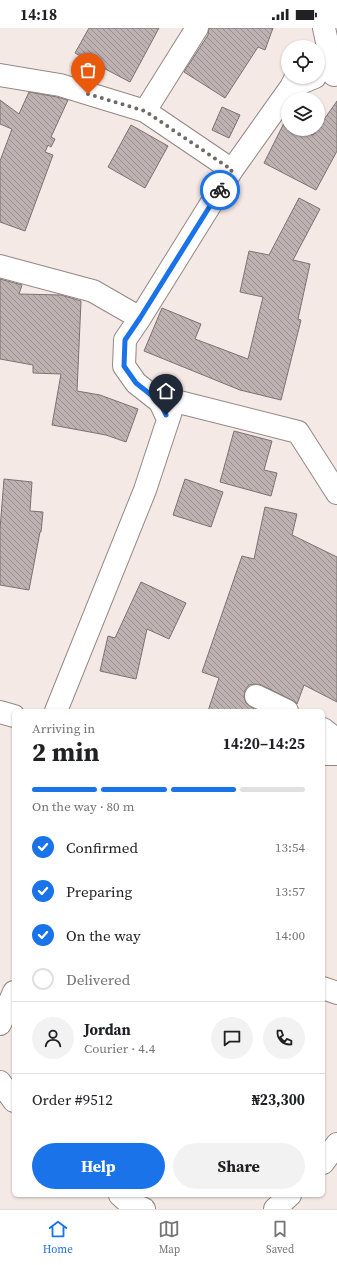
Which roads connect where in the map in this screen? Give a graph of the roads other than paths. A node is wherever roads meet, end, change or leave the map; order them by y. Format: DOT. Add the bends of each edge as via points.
graph roads {
  1 [pos="197,28"];
  2 [pos="324,28"];
  3 [pos="317,40"];
  4 [pos="0,75"];
  5 [pos="326,76"];
  6 [pos="292,84"];
  7 [pos="145,111"];
  8 [pos="232,170"];
  9 [pos="0,266"];
  10 [pos="140,318"];
  11 [pos="175,400"];
  12 [pos="337,493"];
  13 [pos="256,696"];
  14 [pos="57,709"];
  15 [pos="283,709"];
  16 [pos="0,712"];
  17 [pos="12,715"];
  18 [pos="325,731"];
  19 [pos="337,740"];
  20 [pos="325,754"];
  21 [pos="337,754"];
  22 [pos="325,989"];
  23 [pos="337,992"];
  24 [pos="12,997"];
  25 [pos="0,1024"];
  26 [pos="0,1082"];
  27 [pos="12,1098"];
  28 [pos="337,1144"];
  29 [pos="325,1160"];
  30 [pos="122,1197"];
  31 [pos="288,1197"];
  32 [pos="144,1209"];
  33 [pos="276,1209"];
  1 -- 7 [label="street"];
  2 -- 3 [label="street"];
  2 -- 5 [label="street"];
  4 -- 7 [label="street" via="60,86"];
  6 -- 8 [label="street"];
  7 -- 8 [label="street"];
  8 -- 10 [label="street"];
  9 -- 10 [label="street" via="93,291"];
  10 -- 11 [label="street" via="125,340 124,366 136,383 160,402 166,415"];
  11 -- 12 [label="street" via="298,432"];
  11 -- 14 [label="street" via="145,490"];
  13 -- 15 [label="street"];
  16 -- 17 [label="street"];
  18 -- 19 [label="street"];
  20 -- 21 [label="street"];
  22 -- 23 [label="street"];
  24 -- 25 [label="street"];
  26 -- 27 [label="street"];
  28 -- 29 [label="street"];
  30 -- 32 [label="street"];
  31 -- 33 [label="street"];
}
